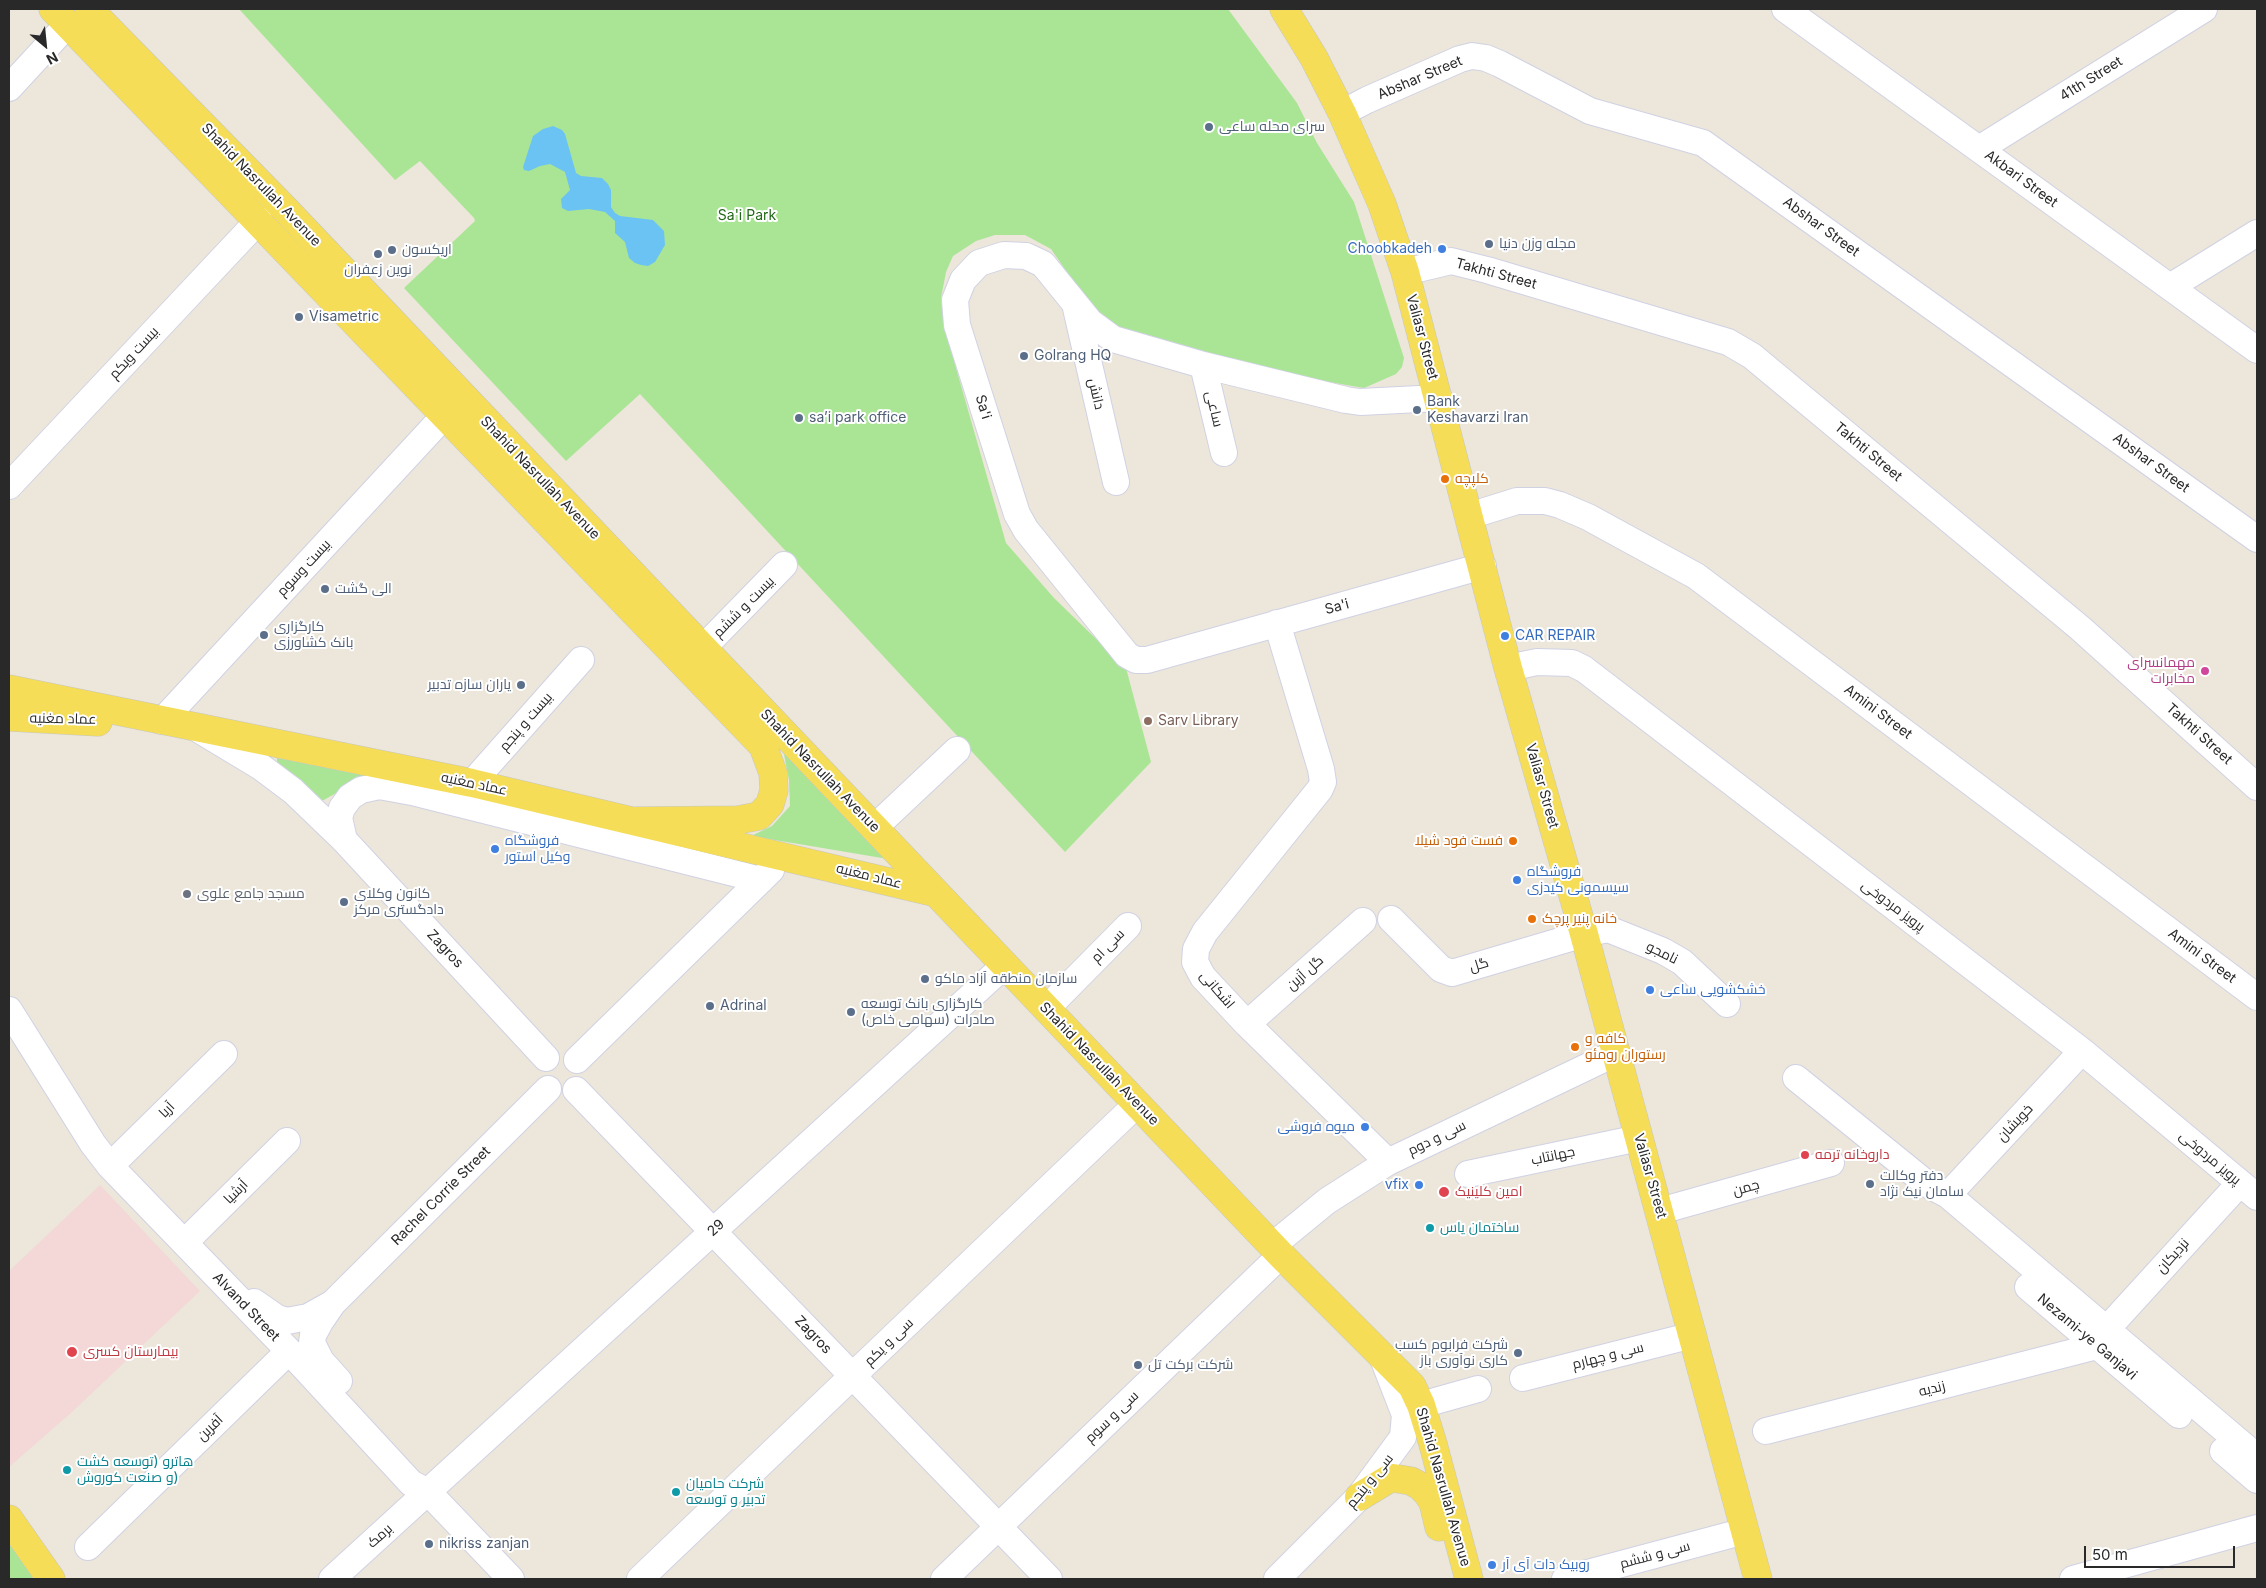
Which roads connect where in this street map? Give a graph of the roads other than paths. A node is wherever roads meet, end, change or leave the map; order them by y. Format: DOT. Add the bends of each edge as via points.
graph roads {
  1 [pos="89,9"];
  2 [pos="1284,9"];
  3 [pos="2204,9"];
  4 [pos="1803,13"];
  5 [pos="60,17"];
  6 [pos="9,88"];
  7 [pos="1342,114"];
  8 [pos="1979,148"];
  9 [pos="259,220"];
  10 [pos="2257,233"];
  11 [pos="1405,272"];
  12 [pos="2170,287"];
  13 [pos="1076,305"];
  14 [pos="2257,350"];
  15 [pos="1203,365"];
  16 [pos="1438,398"];
  17 [pos="454,405"];
  18 [pos="1224,453"];
  19 [pos="1116,482"];
  20 [pos="9,486"];
  21 [pos="1469,516"];
  22 [pos="2257,539"];
  23 [pos="784,565"];
  24 [pos="1483,566"];
  25 [pos="639,599"];
  26 [pos="1277,623"];
  27 [pos="703,648"];
  28 [pos="580,660"];
  29 [pos="1508,668"];
  30 [pos="9,689"];
  31 [pos="120,713"];
  32 [pos="9,717"];
  33 [pos="162,721"];
  34 [pos="198,728"];
  35 [pos="957,750"];
  36 [pos="414,782"];
  37 [pos="472,783"];
  38 [pos="2257,787"];
  39 [pos="636,821"];
  40 [pos="874,828"];
  41 [pos="344,840"];
  42 [pos="785,856"];
  43 [pos="761,880"];
  44 [pos="936,893"];
  45 [pos="1391,920"];
  46 [pos="1363,921"];
  47 [pos="1128,926"];
  48 [pos="1584,934"];
  49 [pos="1005,965"];
  50 [pos="2257,997"];
  51 [pos="1727,1004"];
  52 [pos="1046,1009"];
  53 [pos="9,1010"];
  54 [pos="1247,1024"];
  55 [pos="18,1045"];
  56 [pos="2082,1051"];
  57 [pos="1616,1053"];
  58 [pos="224,1054"];
  59 [pos="546,1058"];
  60 [pos="577,1060"];
  61 [pos="1796,1078"];
  62 [pos="548,1089"];
  63 [pos="576,1090"];
  64 [pos="1137,1104"];
  65 [pos="1639,1138"];
  66 [pos="287,1141"];
  67 [pos="1388,1162"];
  68 [pos="1831,1163"];
  69 [pos="110,1166"];
  70 [pos="1468,1174"];
  71 [pos="1938,1190"];
  72 [pos="2248,1190"];
  73 [pos="1660,1211"];
  74 [pos="713,1231"];
  75 [pos="185,1242"];
  76 [pos="1277,1250"];
  77 [pos="225,1286"];
  78 [pos="333,1303"];
  79 [pos="1693,1335"];
  80 [pos="2102,1338"];
  81 [pos="289,1351"];
  82 [pos="1384,1361"];
  83 [pos="853,1376"];
  84 [pos="1523,1378"];
  85 [pos="1478,1389"];
  86 [pos="1421,1405"];
  87 [pos="1766,1431"];
  88 [pos="2257,1457"];
  89 [pos="2257,1480"];
  90 [pos="428,1492"];
  91 [pos="1359,1497"];
  92 [pos="9,1519"];
  93 [pos="999,1527"];
  94 [pos="2257,1528"];
  95 [pos="1745,1530"];
  96 [pos="88,1547"];
  97 [pos="51,1579"];
  98 [pos="332,1579"];
  99 [pos="511,1579"];
  100 [pos="640,1579"];
  101 [pos="944,1579"];
  102 [pos="1049,1579"];
  103 [pos="1277,1579"];
  104 [pos="1450,1579"];
  105 [pos="1469,1579"];
  106 [pos="1565,1579"];
  107 [pos="1758,1579"];
  108 [pos="2073,1579"];
  1 -- 17 [label="main road, Shahid Nasrullah Avenue" via="285,209"];
  2 -- 7 [label="main road, Valiasr Street" via="1314,58"];
  3 -- 8 [label="street, 41th Street"];
  4 -- 8 [label="street, Akbari Street"];
  5 -- 6 [label="street"];
  5 -- 9 [label="main road, Shahid Nasrullah Avenue"];
  7 -- 11 [label="main road, Valiasr Street" via="1382,204"];
  7 -- 22 [label="street, Abshar Street" via="1367,100 1472,56 1500,64 1590,111 1703,143"];
  8 -- 12 [label="street, Akbari Street"];
  9 -- 17 [label="main road, Shahid Nasrullah Avenue"];
  9 -- 20 [label="street, بیست ویکم"];
  10 -- 12 [label="street"];
  11 -- 16 [label="main road, Valiasr Street"];
  11 -- 38 [label="street, Takhti Street" via="1451,261 1728,342 1752,356 2080,628"];
  12 -- 14 [label="street, Akbari Street"];
  13 -- 15 [label="street, Sa'i" via="1090,322 1113,339"];
  13 -- 19 [label="street, دانش"];
  13 -- 26 [label="street, Sa'i" via="1043,264 1026,256 1004,255 979,262 963,280 955,300 957,325 1016,514 1026,530 1127,655 1136,660 1147,660"];
  15 -- 16 [label="street, Sa'i" via="1360,402"];
  15 -- 18 [label="street, ساعی"];
  16 -- 21 [label="main road, Valiasr Street"];
  17 -- 25 [label="main road, Shahid Nasrullah Avenue"];
  17 -- 33 [label="street, بیست وسوم"];
  21 -- 24 [label="main road, Valiasr Street"];
  21 -- 50 [label="street, Amini Street" via="1517,501 1546,501 1588,518 1696,576"];
  23 -- 27 [label="street, بیست و ششم"];
  24 -- 26 [label="street, Sa'i"];
  24 -- 29 [label="main road, Valiasr Street"];
  25 -- 27 [label="main road, Shahid Nasrullah Avenue"];
  25 -- 39 [label="main road, Shahid Nasrullah Avenue" via="763,746 774,774 774,790 770,804 759,816 738,820"];
  26 -- 54 [label="street, اشکانی" via="1323,782 1204,932 1196,949 1198,970"];
  27 -- 40 [label="main road, Shahid Nasrullah Avenue"];
  28 -- 37 [label="street, بیست و پنجم"];
  29 -- 48 [label="main road, Valiasr Street"];
  29 -- 56 [label="street, پرویز مردوخی" via="1537,662 1572,663 1584,669"];
  30 -- 31 [label="main road"];
  31 -- 32 [label="main road, عماد مغنیه" via="98,722"];
  31 -- 33 [label="main road, عماد مغنیه"];
  33 -- 34 [label="main road, عماد مغنیه"];
  34 -- 36 [label="main road, عماد مغنیه"];
  34 -- 41 [label="street, Zagros" via="275,777"];
  35 -- 40 [label="street"];
  36 -- 37 [label="main road, عماد مغنیه"];
  36 -- 41 [label="street, عماد مغنیه" via="361,790 350,797 339,818"];
  36 -- 43 [label="street, عماد مغنیه"];
  37 -- 39 [label="main road, عماد مغنیه"];
  39 -- 42 [label="main road, عماد مغنیه"];
  40 -- 44 [label="main road, Shahid Nasrullah Avenue"];
  41 -- 59 [label="street, Zagros"];
  42 -- 43 [label="street"];
  42 -- 44 [label="main road, عماد مغنیه"];
  43 -- 60 [label="street"];
  44 -- 49 [label="main road, Shahid Nasrullah Avenue"];
  45 -- 48 [label="street, گل" via="1441,969 1452,973"];
  46 -- 54 [label="street, گل آزین"];
  47 -- 52 [label="street, سی ام"];
  48 -- 51 [label="street, نامجو" via="1608,929 1663,951 1682,962"];
  48 -- 57 [label="main road, Valiasr Street"];
  49 -- 52 [label="main road, Shahid Nasrullah Avenue"];
  49 -- 74 [label="street, 29"];
  52 -- 64 [label="main road, Shahid Nasrullah Avenue"];
  53 -- 55 [label="street, Alvand Street"];
  54 -- 67 [label="street, اشکانی"];
  55 -- 69 [label="street, Alvand Street"];
  56 -- 71 [label="street, خویشان"];
  56 -- 72 [label="street, پرویز مردوخی"];
  57 -- 65 [label="main road, Valiasr Street"];
  57 -- 67 [label="street, سی و دوم"];
  58 -- 69 [label="street, آریا"];
  59 -- 60 [label="street"];
  59 -- 62 [label="street"];
  60 -- 63 [label="street"];
  61 -- 71 [label="street, Nezami-ye Ganjavi"];
  62 -- 63 [label="street"];
  62 -- 78 [label="street, Rachel Corrie Street"];
  63 -- 74 [label="street, Zagros"];
  64 -- 76 [label="main road, Shahid Nasrullah Avenue"];
  64 -- 83 [label="street, سی و یکم"];
  65 -- 70 [label="street, جهانتاب"];
  65 -- 73 [label="main road, Valiasr Street"];
  66 -- 75 [label="street, آرشیا"];
  67 -- 76 [label="street, سی و دوم" via="1327,1201"];
  68 -- 73 [label="street, چمن"];
  69 -- 75 [label="street, Alvand Street"];
  71 -- 80 [label="street, Nezami-ye Ganjavi" via="1937,1208"];
  72 -- 80 [label="street, نزدیکان"];
  73 -- 79 [label="main road, Valiasr Street"];
  74 -- 83 [label="street, Zagros"];
  74 -- 90 [label="street, 29"];
  75 -- 77 [label="street, Alvand Street"];
  76 -- 82 [label="main road, Shahid Nasrullah Avenue"];
  76 -- 93 [label="street, سی و سوم"];
  77 -- 78 [label="street" via="287,1321 308,1317"];
  77 -- 81 [label="street, Alvand Street"];
  78 -- 90 [label="street" via="313,1335 316,1352 419,1469"];
  79 -- 84 [label="street, سی و چهارم"];
  79 -- 95 [label="main road, Valiasr Street"];
  80 -- 87 [label="street, زندیه"];
  80 -- 88 [label="street, Nezami-ye Ganjavi"];
  80 -- 89 [label="street, Nezami-ye Ganjavi"];
  81 -- 90 [label="street, Alvand Street" via="411,1483"];
  81 -- 96 [label="street, آفرین"];
  82 -- 86 [label="main road, Shahid Nasrullah Avenue" via="1412,1386"];
  82 -- 91 [label="street, سی و پنجم" via="1406,1425 1398,1446"];
  83 -- 93 [label="street, Zagros"];
  83 -- 100 [label="street, سی و یکم"];
  85 -- 86 [label="street"];
  86 -- 105 [label="main road, Shahid Nasrullah Avenue"];
  90 -- 98 [label="street, برمک"];
  90 -- 99 [label="street, Alvand Street"];
  91 -- 103 [label="street, سی و پنجم"];
  91 -- 104 [label="main road, Shahid Nasrullah Avenue" via="1393,1478 1420,1486 1433,1502"];
  92 -- 97 [label="main road"];
  93 -- 101 [label="street, سی و سوم"];
  93 -- 102 [label="street, Zagros"];
  94 -- 108 [label="street"];
  95 -- 106 [label="street, سی و ششم"];
  95 -- 107 [label="main road, Valiasr Street"];
}
